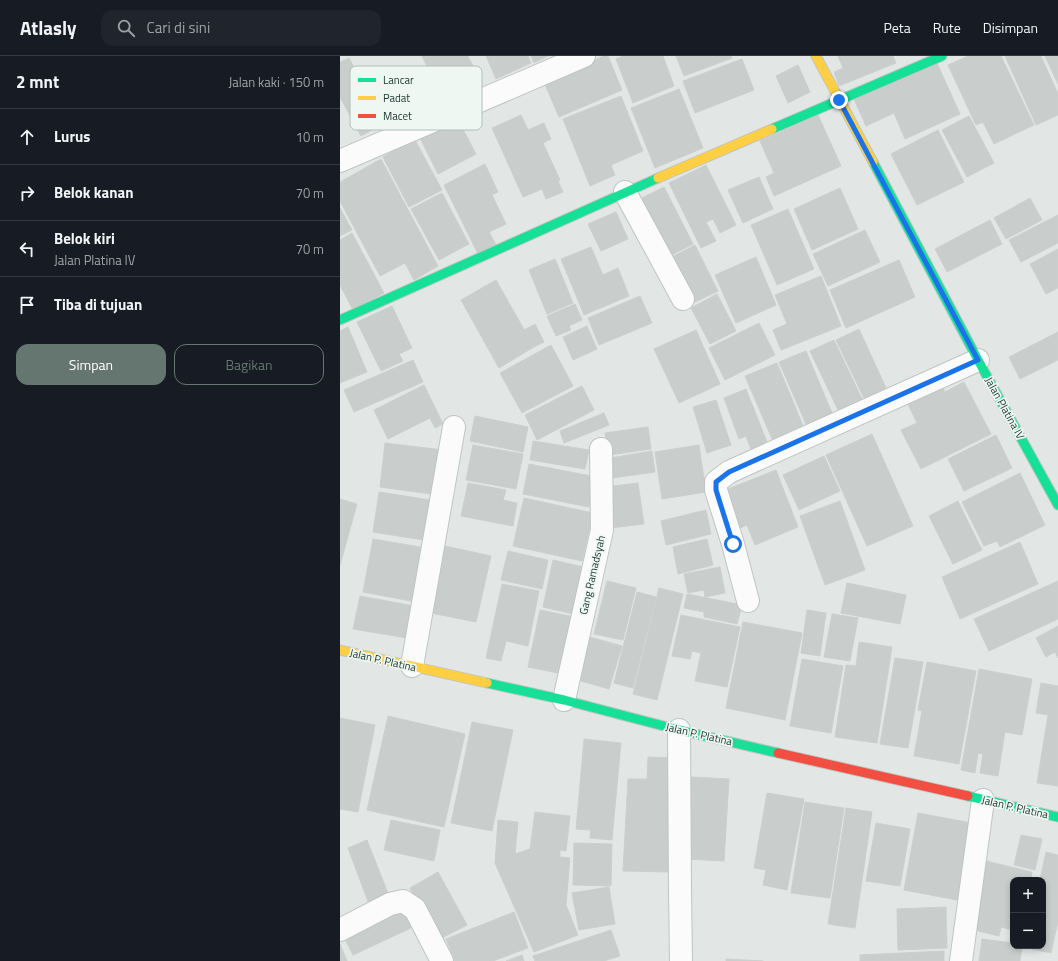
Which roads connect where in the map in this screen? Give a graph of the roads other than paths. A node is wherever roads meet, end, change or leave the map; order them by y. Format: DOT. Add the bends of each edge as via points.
graph roads {
  1 [pos="584,56"];
  2 [pos="816,56"];
  3 [pos="942,56"];
  4 [pos="482,100"];
  5 [pos="839,100"];
  6 [pos="412,130"];
  7 [pos="340,161"];
  8 [pos="625,192"];
  9 [pos="683,299"];
  10 [pos="340,320"];
  11 [pos="978,360"];
  12 [pos="454,427"];
  13 [pos="601,449"];
  14 [pos="1058,505"];
  15 [pos="748,601"];
  16 [pos="340,650"];
  17 [pos="412,666"];
  18 [pos="564,700"];
  19 [pos="679,730"];
  20 [pos="983,800"];
  21 [pos="1058,817"];
  22 [pos="340,930"];
  23 [pos="442,961"];
  24 [pos="681,961"];
  25 [pos="961,961"];
  1 -- 4 [label="street"];
  2 -- 5 [label="street, Jalan Platina IV"];
  3 -- 5 [label="street"];
  5 -- 8 [label="street"];
  5 -- 11 [label="street, Jalan Platina IV"];
  6 -- 7 [label="street"];
  8 -- 9 [label="street"];
  8 -- 10 [label="street"];
  11 -- 14 [label="street, Jalan Platina IV"];
  11 -- 15 [label="street" via="729,472 716,482 716,490"];
  12 -- 17 [label="street"];
  13 -- 18 [label="street, Gang Ramadsyah" via="602,530"];
  16 -- 17 [label="street, Jalan P. Platina"];
  17 -- 18 [label="street, Jalan P. Platina"];
  18 -- 19 [label="street, Jalan P. Platina"];
  19 -- 20 [label="street, Jalan P. Platina"];
  19 -- 24 [label="street"];
  20 -- 21 [label="street, Jalan P. Platina"];
  20 -- 25 [label="street"];
  22 -- 23 [label="street" via="390,904 403,901 415,909"];
}
